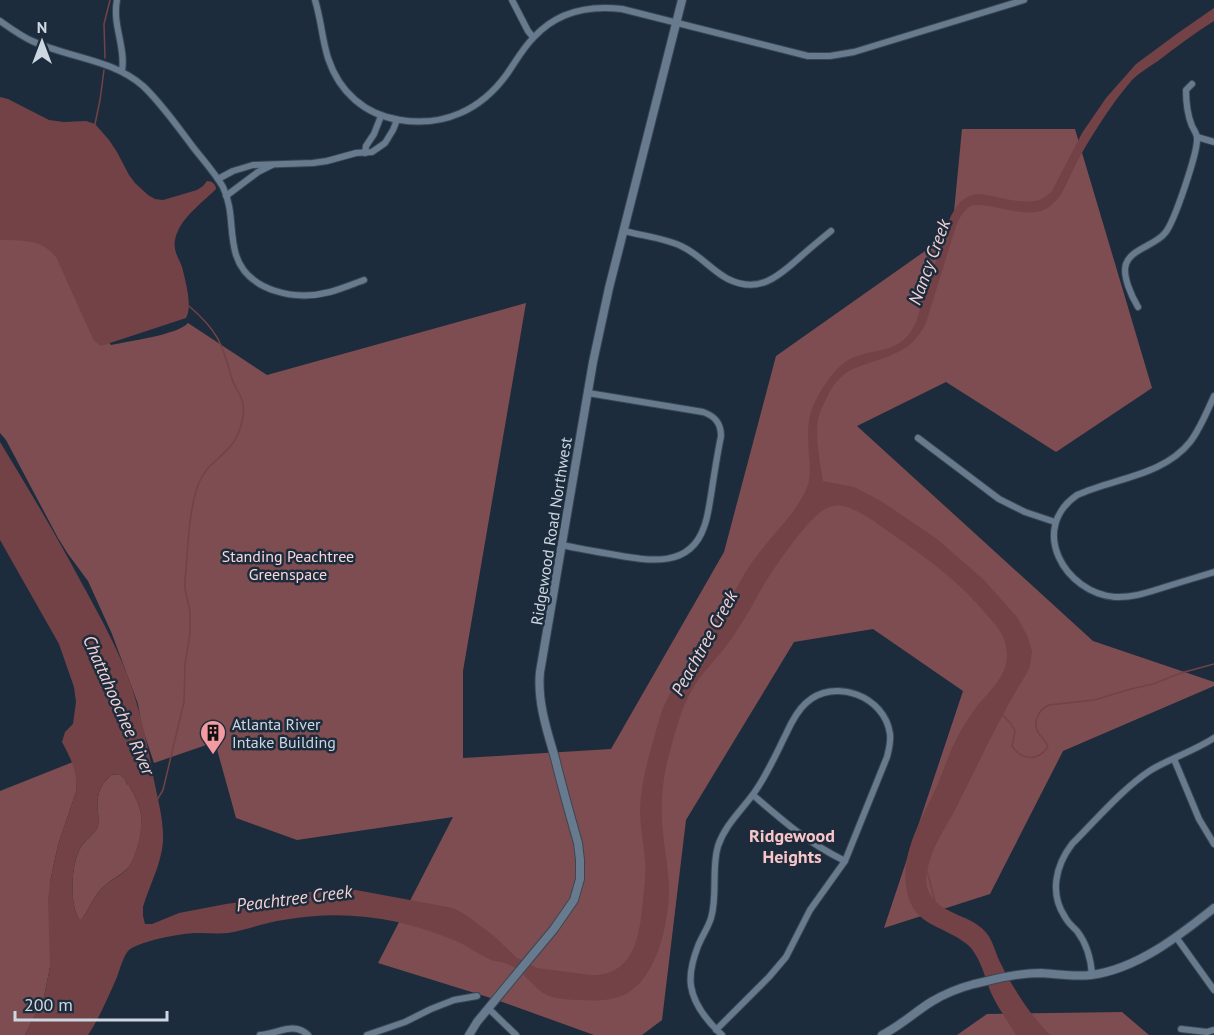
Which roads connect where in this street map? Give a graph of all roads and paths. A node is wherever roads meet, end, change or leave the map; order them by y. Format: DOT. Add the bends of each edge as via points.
graph roads {
  1 [pos="117,0"];
  2 [pos="315,0"];
  3 [pos="512,0"];
  4 [pos="682,0"];
  5 [pos="1024,0"];
  6 [pos="0,21"];
  7 [pos="676,23"];
  8 [pos="533,37"];
  9 [pos="122,71"];
  10 [pos="1192,84"];
  11 [pos="381,116"];
  12 [pos="397,120"];
  13 [pos="1197,137"];
  14 [pos="1214,142"];
  15 [pos="365,153"];
  16 [pos="272,165"];
  17 [pos="218,179"];
  18 [pos="226,196"];
  19 [pos="624,231"];
  20 [pos="831,231"];
  21 [pos="364,280"];
  22 [pos="1138,308"];
  23 [pos="588,393"];
  24 [pos="1214,396"];
  25 [pos="918,438"];
  26 [pos="1055,522"];
  27 [pos="561,545"];
  28 [pos="1214,572"];
  29 [pos="1214,738"];
  30 [pos="1174,759"];
  31 [pos="753,795"];
  32 [pos="1214,844"];
  33 [pos="845,861"];
  34 [pos="1214,908"];
  35 [pos="1176,937"];
  36 [pos="1092,975"];
  37 [pos="1214,990"];
  38 [pos="477,996"];
  39 [pos="488,1008"];
  40 [pos="1181,1029"];
  41 [pos="716,1030"];
  42 [pos="1214,1030"];
  43 [pos="260,1035"];
  44 [pos="308,1035"];
  45 [pos="367,1035"];
  46 [pos="469,1035"];
  47 [pos="516,1035"];
  48 [pos="722,1035"];
  49 [pos="882,1035"];
  1 -- 9 [label="street"];
  2 -- 11 [label="street" via="333,70 354,100"];
  3 -- 8 [label="street"];
  4 -- 7 [label="street, Ridgewood Road Northwest"];
  5 -- 7 [label="street" via="830,56 808,56"];
  6 -- 9 [label="street" via="33,41"];
  7 -- 8 [label="street" via="622,9 595,8 562,16"];
  7 -- 19 [label="street, Ridgewood Road Northwest"];
  8 -- 12 [label="street" via="499,84 468,111 432,122"];
  9 -- 17 [label="street" via="150,92"];
  10 -- 13 [label="street" via="1186,90 1186,107"];
  11 -- 12 [label="street"];
  11 -- 15 [label="street"];
  12 -- 15 [label="street" via="385,143"];
  13 -- 14 [label="street"];
  13 -- 22 [label="street" via="1192,166 1167,230 1127,262 1129,291"];
  15 -- 16 [label="street" via="327,161"];
  16 -- 17 [label="street" via="246,166"];
  16 -- 18 [label="street"];
  17 -- 18 [label="street"];
  18 -- 21 [label="street" via="236,256 245,272 259,284 277,292 307,295"];
  19 -- 20 [label="street" via="681,245 726,278 749,285 777,276"];
  19 -- 23 [label="street, Ridgewood Road Northwest"];
  23 -- 27 [label="street, Ridgewood Road Northwest"];
  23 -- 27 [label="street" via="704,412 715,418 721,436 709,508 698,539 687,551 666,560"];
  24 -- 26 [label="street" via="1198,430 1182,451 1156,468 1077,495 1063,506"];
  25 -- 26 [label="street" via="999,499"];
  26 -- 28 [label="street" via="1054,544 1063,565 1080,584 1102,594 1135,596"];
  27 -- 39 [label="street, Ridgewood Road Northwest" via="539,689 578,843 580,879 570,906"];
  29 -- 30 [label="street"];
  30 -- 32 [label="street"];
  30 -- 36 [label="street" via="1129,787 1072,844 1060,863 1058,903 1088,950"];
  31 -- 33 [label="street" via="797,833"];
  31 -- 33 [label="street" via="807,702 838,691 854,693 870,702 886,722 889,747"];
  31 -- 41 [label="street" via="729,824 719,844 711,917 691,968 695,1000"];
  33 -- 41 [label="street" via="810,910 780,965"];
  34 -- 35 [label="street"];
  35 -- 36 [label="street" via="1125,965"];
  35 -- 37 [label="street"];
  36 -- 49 [label="street" via="1041,973 980,983 942,996"];
  38 -- 45 [label="street" via="454,1000"];
  39 -- 46 [label="street, Ridgewood Road Northwest"];
  39 -- 47 [label="street"];
  40 -- 42 [label="street"];
  41 -- 48 [label="street"];
  43 -- 44 [label="street" via="295,1028"];
}
